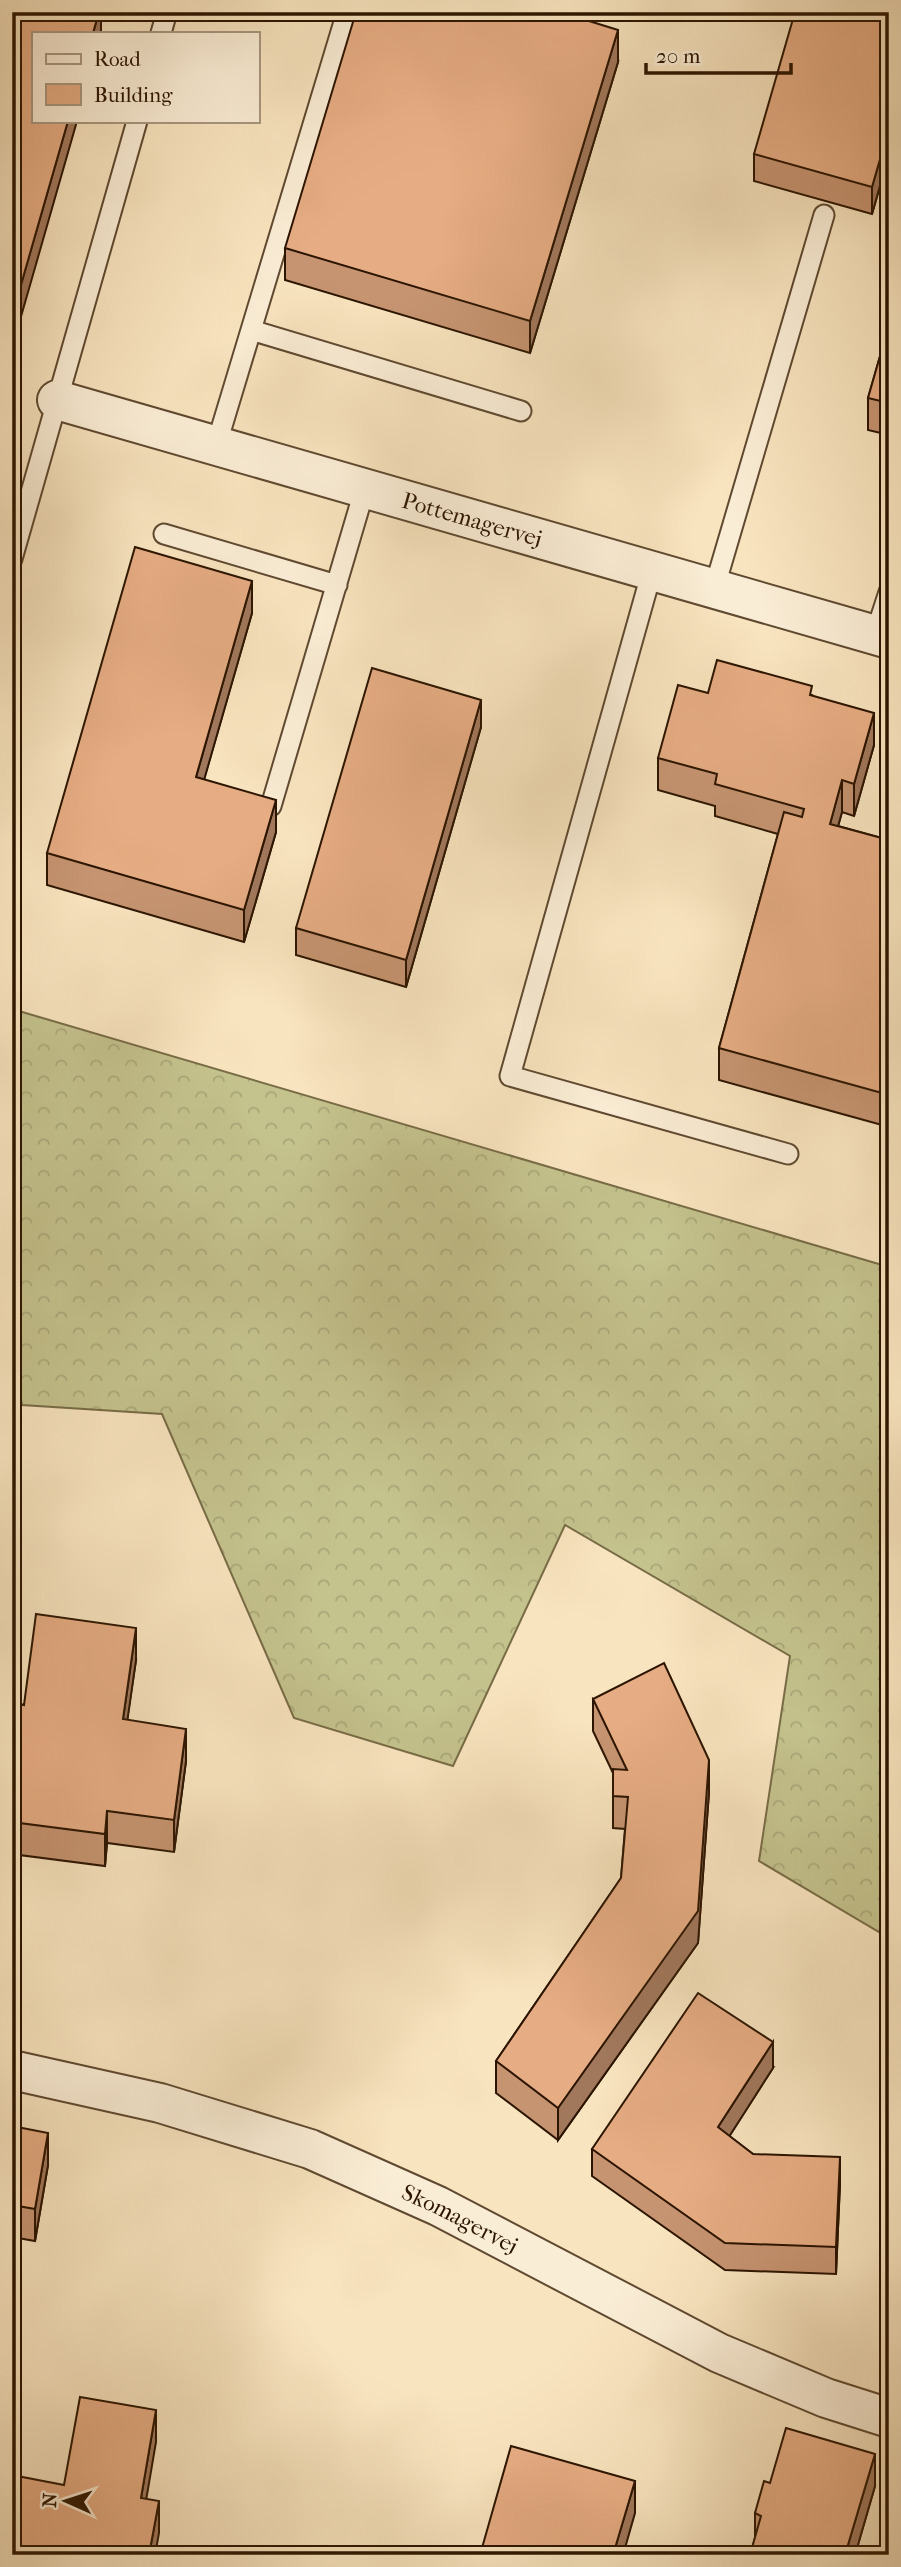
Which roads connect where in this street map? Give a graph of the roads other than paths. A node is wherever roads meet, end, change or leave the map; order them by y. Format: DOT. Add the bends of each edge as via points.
graph roads {
  1 [pos="167,12"];
  2 [pos="347,12"];
  3 [pos="162,32"];
  4 [pos="136,122"];
  5 [pos="824,215"];
  6 [pos="251,330"];
  7 [pos="57,400"];
  8 [pos="521,411"];
  9 [pos="216,446"];
  10 [pos="365,488"];
  11 [pos="164,534"];
  12 [pos="12,559"];
  13 [pos="652,571"];
  14 [pos="337,585"];
  15 [pos="714,589"];
  16 [pos="889,592"];
  17 [pos="882,637"];
  18 [pos="271,806"];
  19 [pos="788,1154"];
  20 [pos="12,2070"];
  21 [pos="889,2418"];
  1 -- 3 [label="lane"];
  2 -- 6 [label="lane"];
  4 -- 7 [label="lane"];
  5 -- 15 [label="lane"];
  6 -- 8 [label="lane"];
  6 -- 9 [label="lane"];
  7 -- 9 [label="street, Pottemagervej"];
  7 -- 12 [label="lane"];
  9 -- 10 [label="street, Pottemagervej"];
  10 -- 13 [label="street, Pottemagervej"];
  10 -- 14 [label="lane"];
  11 -- 14 [label="lane"];
  13 -- 15 [label="street, Pottemagervej"];
  13 -- 19 [label="lane" via="510,1076"];
  14 -- 18 [label="lane"];
  15 -- 17 [label="street, Pottemagervej"];
  16 -- 17 [label="lane"];
  20 -- 21 [label="street, Skomagervej" via="160,2103 310,2149 438,2206 719,2353 826,2398"];
}
